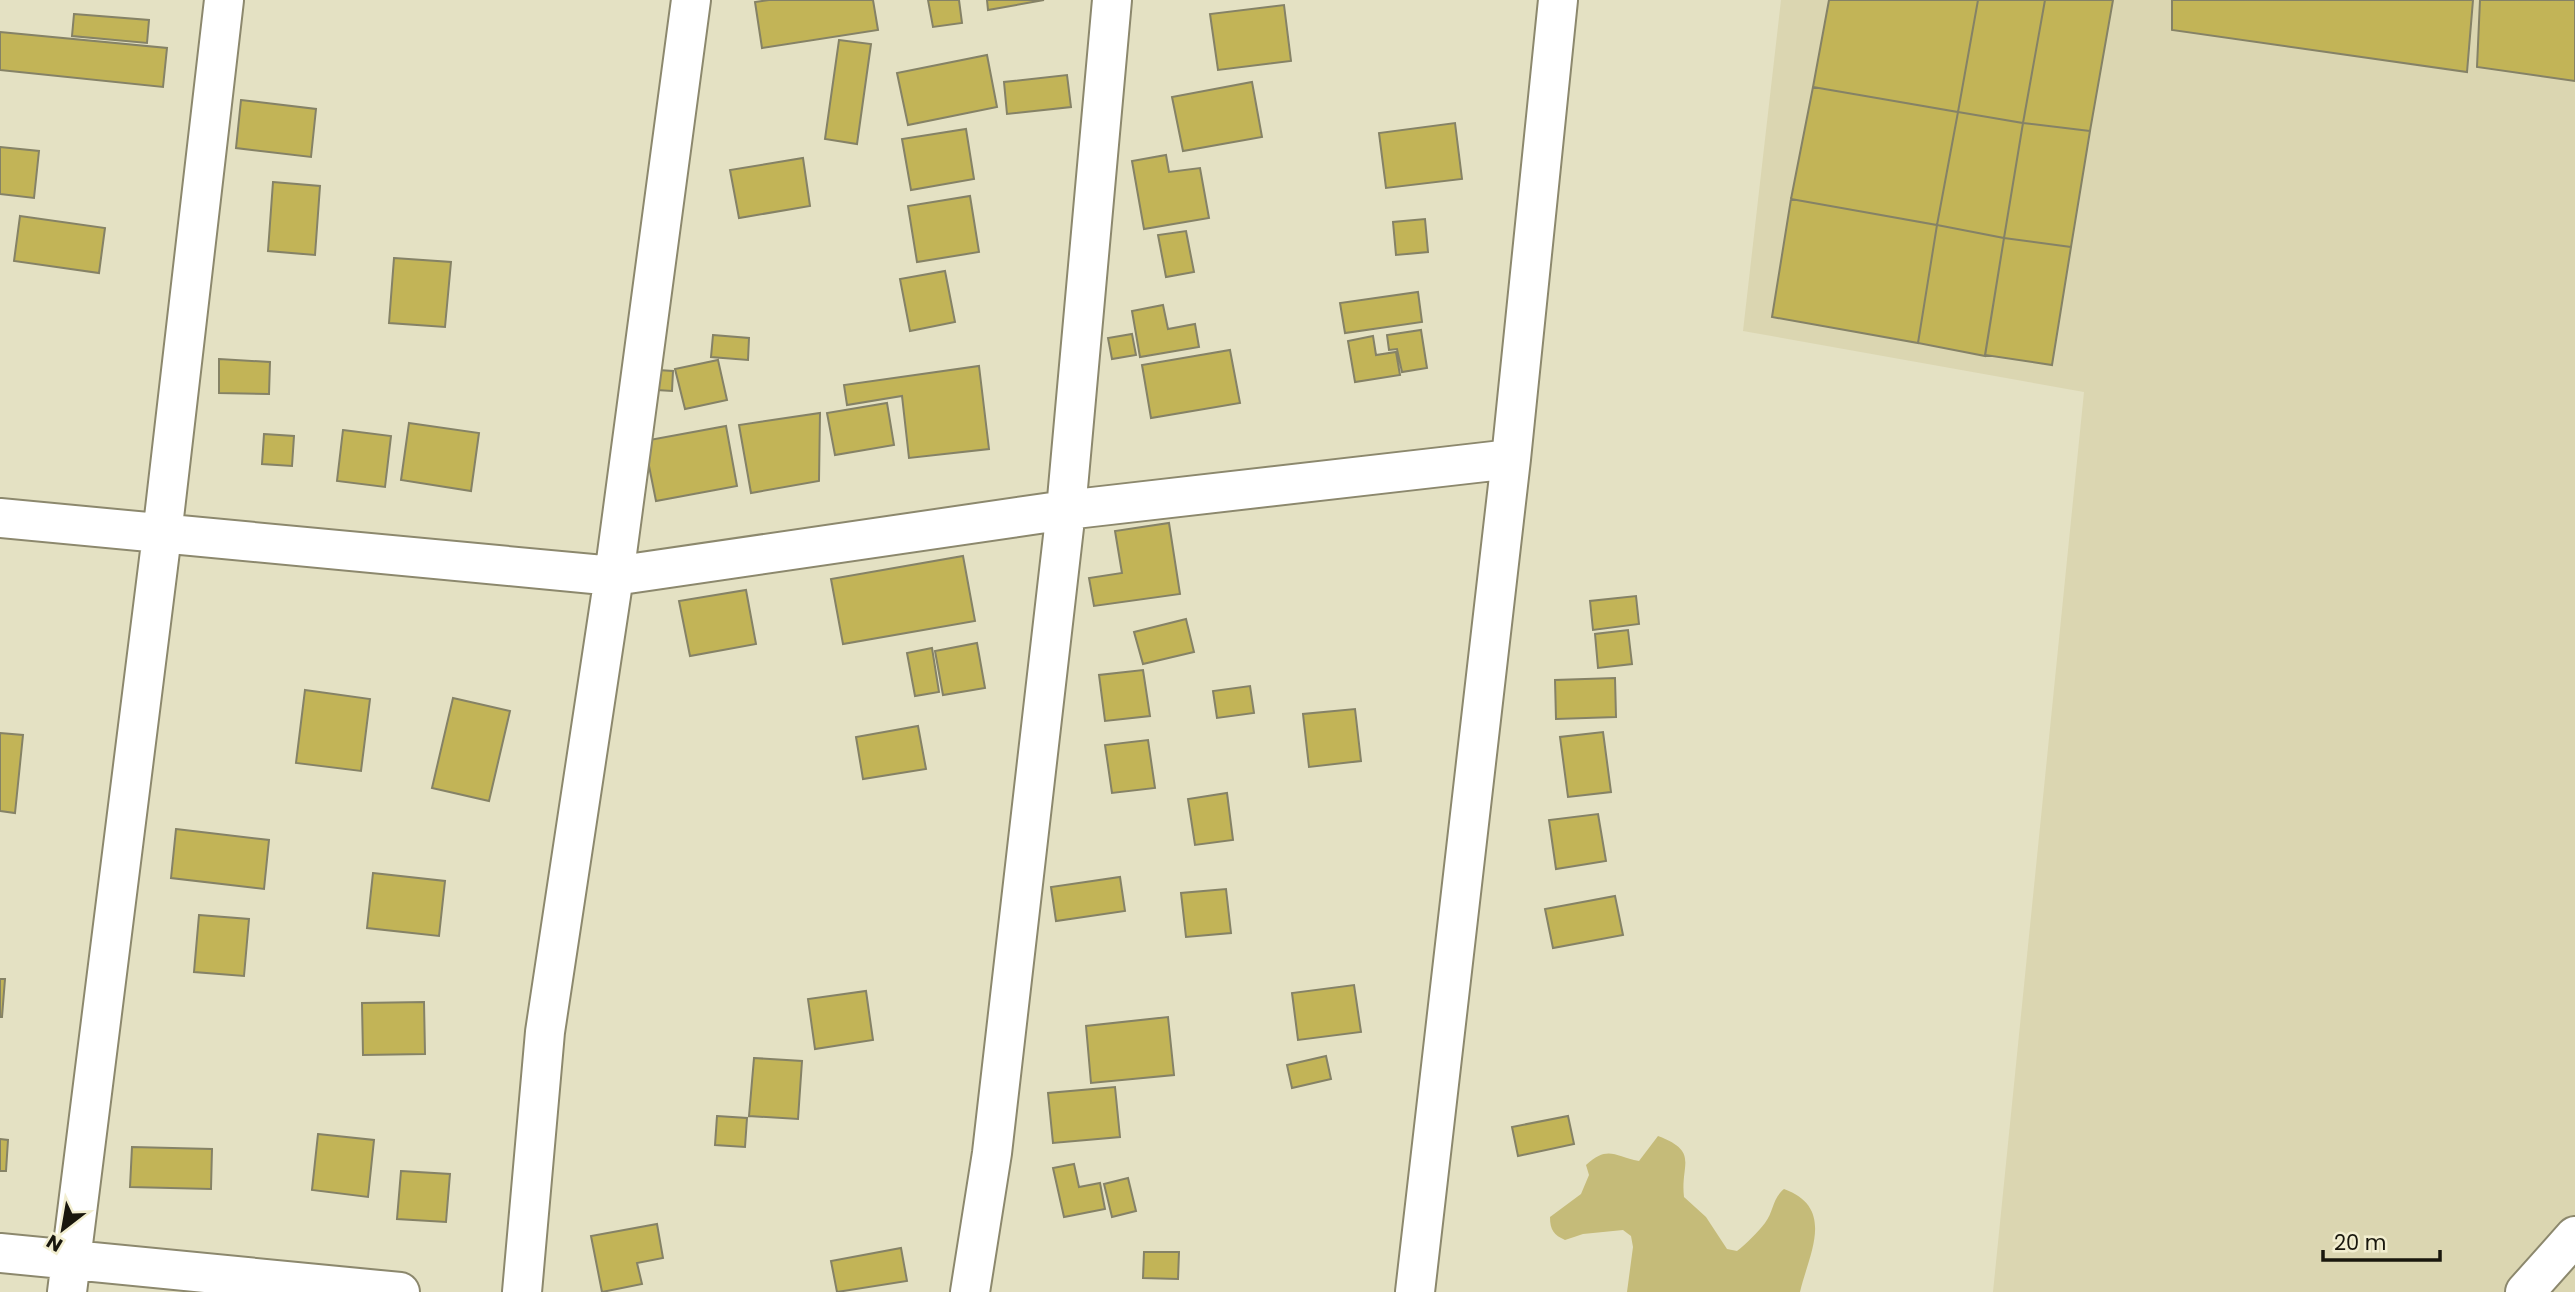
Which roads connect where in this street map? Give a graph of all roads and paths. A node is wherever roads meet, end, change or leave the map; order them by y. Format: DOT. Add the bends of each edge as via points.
graph roads {
  1 [pos="224,0"];
  2 [pos="691,0"];
  3 [pos="1112,0"];
  4 [pos="1558,0"];
  5 [pos="1511,459"];
  6 [pos="1066,510"];
  7 [pos="0,517"];
  8 [pos="162,535"];
  9 [pos="614,576"];
  10 [pos="2575,1236"];
  11 [pos="0,1253"];
  12 [pos="69,1276"];
  13 [pos="400,1292"];
  14 [pos="522,1292"];
  15 [pos="970,1292"];
  16 [pos="1415,1292"];
  17 [pos="2525,1292"];
  1 -- 8 [label="street"];
  2 -- 9 [label="street"];
  3 -- 6 [label="street"];
  4 -- 5 [label="street"];
  5 -- 6 [label="street"];
  5 -- 16 [label="street"];
  6 -- 9 [label="street"];
  6 -- 15 [label="street" via="992,1153"];
  7 -- 8 [label="street"];
  8 -- 9 [label="street"];
  8 -- 12 [label="street"];
  9 -- 14 [label="street" via="545,1032"];
  10 -- 17 [label="street"];
  11 -- 12 [label="street"];
  12 -- 13 [label="street"];
}
